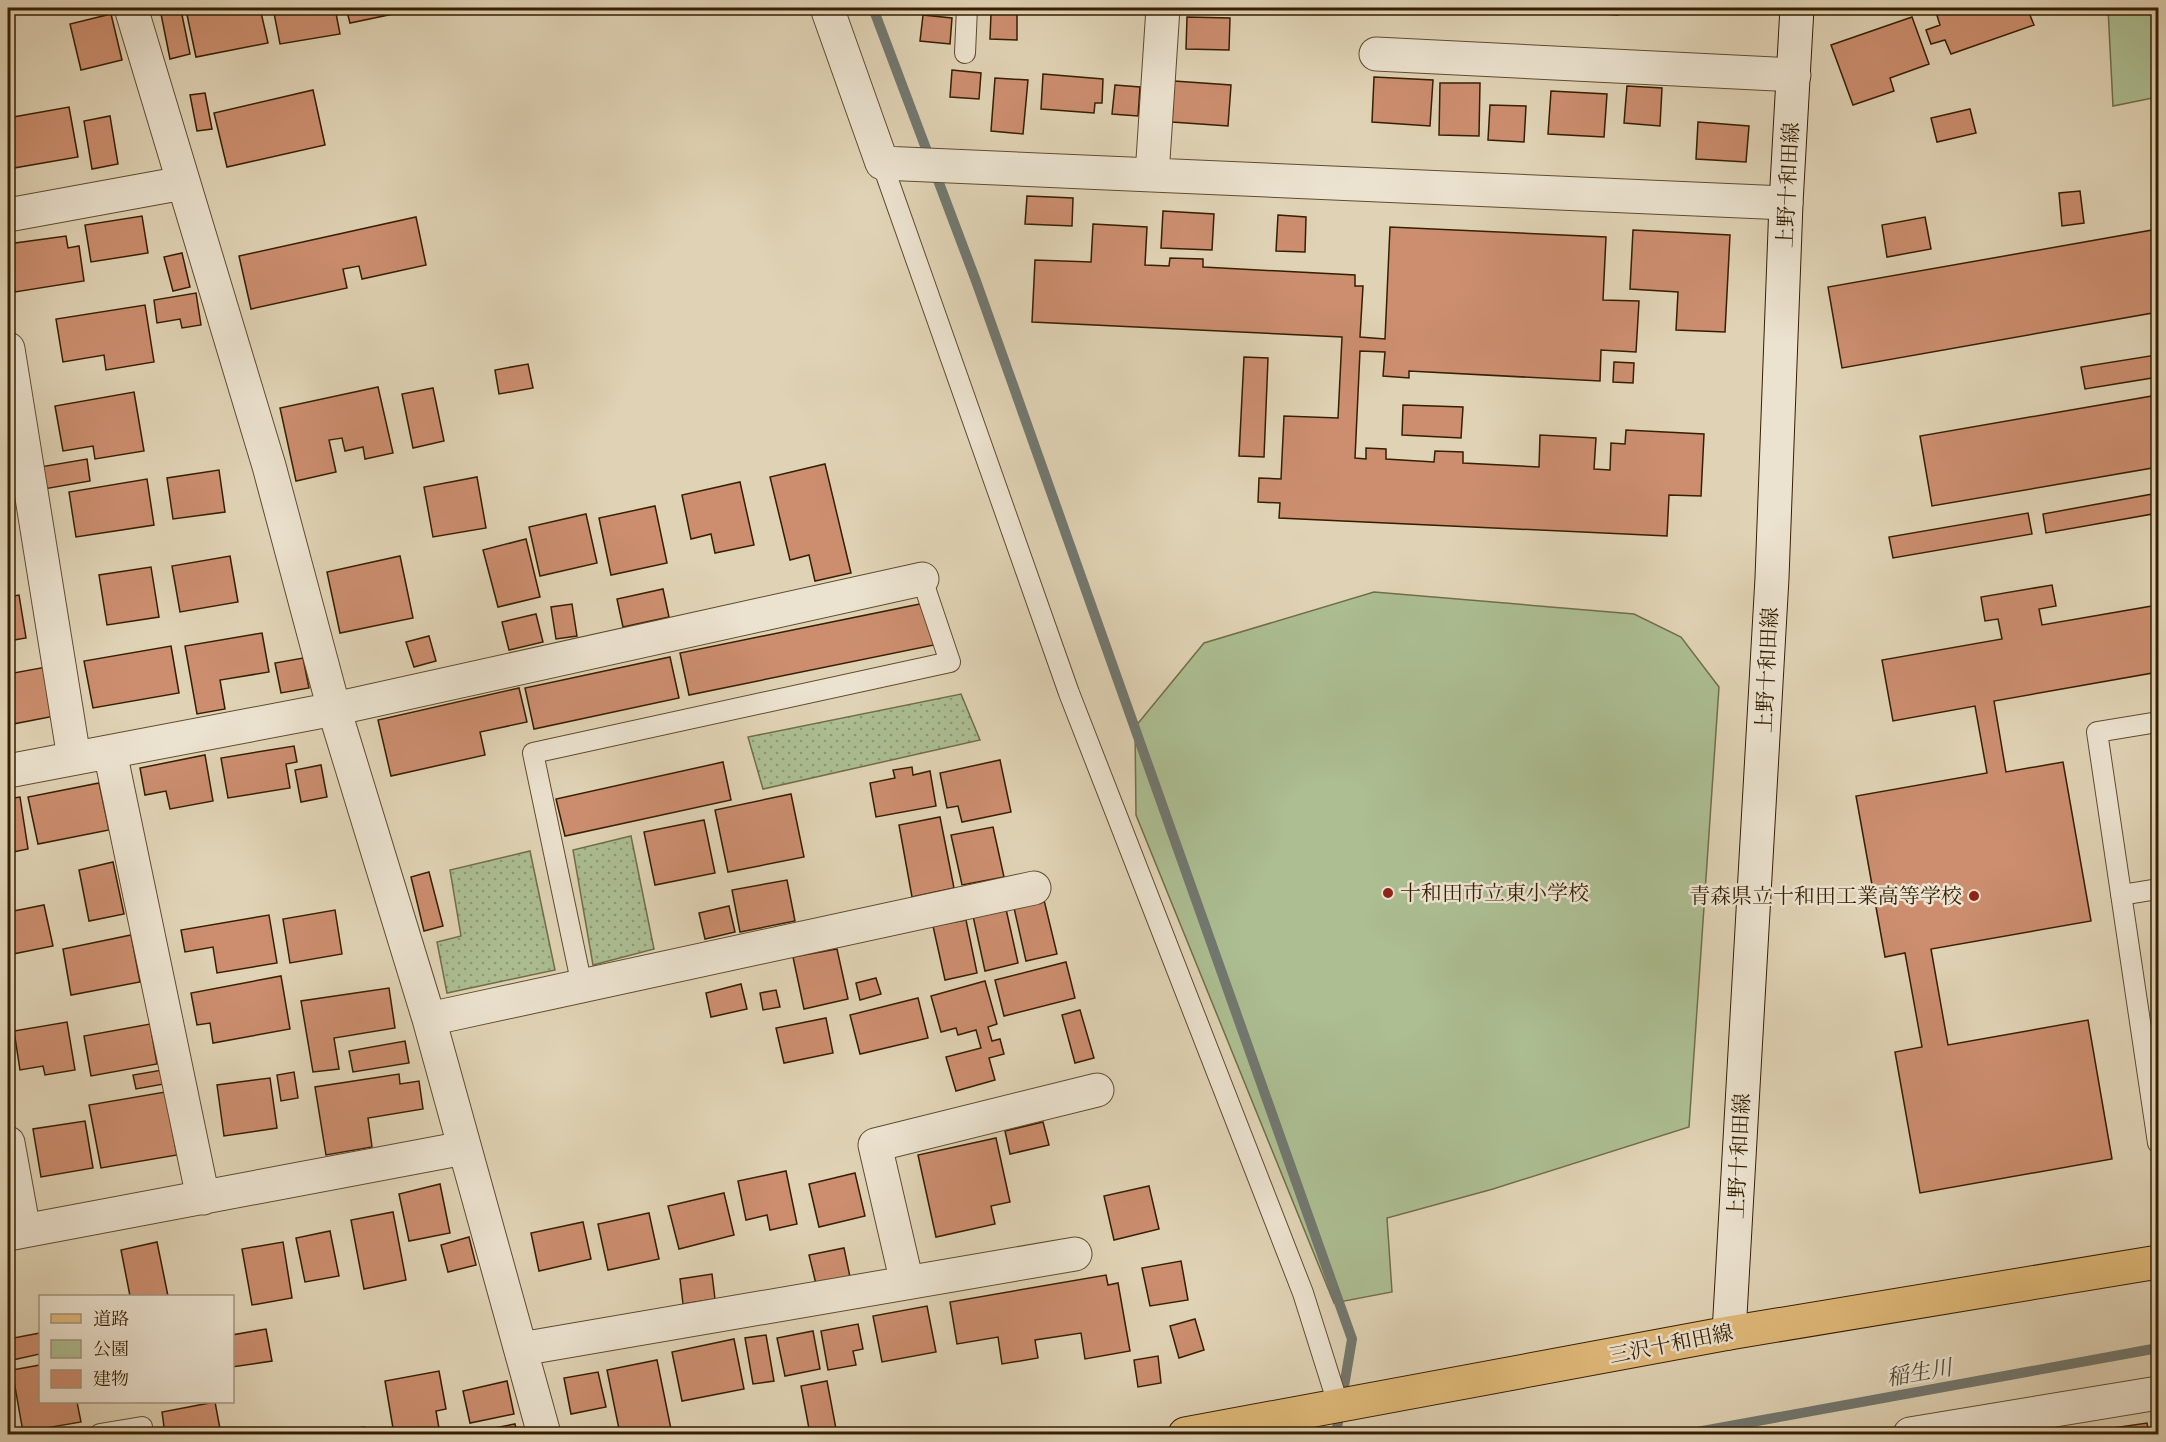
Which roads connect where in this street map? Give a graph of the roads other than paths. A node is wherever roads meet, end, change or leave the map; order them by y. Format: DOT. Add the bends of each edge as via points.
graph roads {
  1 [pos="131,8"];
  2 [pos="827,8"];
  3 [pos="967,8"];
  4 [pos="1163,8"];
  5 [pos="1797,8"];
  6 [pos="965,52"];
  7 [pos="1376,54"];
  8 [pos="1794,75"];
  9 [pos="882,163"];
  10 [pos="1152,175"];
  11 [pos="183,183"];
  12 [pos="1786,203"];
  13 [pos="8,214"];
  14 [pos="8,349"];
  15 [pos="922,579"];
  16 [pos="334,709"];
  17 [pos="2158,722"];
  18 [pos="110,752"];
  19 [pos="74,758"];
  20 [pos="8,771"];
  21 [pos="1034,888"];
  22 [pos="2158,889"];
  23 [pos="2121,895"];
  24 [pos="582,986"];
  25 [pos="429,1019"];
  26 [pos="1097,1090"];
  27 [pos="8,1143"];
  28 [pos="2158,1143"];
  29 [pos="464,1148"];
  30 [pos="203,1197"];
  31 [pos="16,1233"];
  32 [pos="1075,1254"];
  33 [pos="2158,1262"];
  34 [pos="907,1283"];
  35 [pos="1729,1333"];
  36 [pos="521,1349"];
  37 [pos="2158,1393"];
  38 [pos="1339,1407"];
  39 [pos="2050,1423"];
  40 [pos="142,1427"];
  41 [pos="100,1434"];
  42 [pos="544,1434"];
  43 [pos="1185,1434"];
  44 [pos="1910,1434"];
  1 -- 11 [label="street"];
  2 -- 9 [label="street"];
  3 -- 6 [label="lane"];
  4 -- 10 [label="street"];
  5 -- 8 [label="street, 上野十和田線"];
  7 -- 8 [label="street"];
  8 -- 12 [label="street, 上野十和田線"];
  9 -- 10 [label="street"];
  9 -- 38 [label="lane" via="1069,693 1303,1293"];
  10 -- 12 [label="street"];
  11 -- 13 [label="street"];
  11 -- 16 [label="street" via="269,466"];
  12 -- 35 [label="street, 上野十和田線" via="1772,578"];
  14 -- 19 [label="street"];
  15 -- 16 [label="street"];
  15 -- 24 [label="lane" via="950,662 533,753"];
  16 -- 18 [label="street"];
  16 -- 25 [label="street"];
  17 -- 23 [label="lane" via="2097,732"];
  18 -- 19 [label="street"];
  18 -- 30 [label="street"];
  19 -- 20 [label="street"];
  21 -- 24 [label="street"];
  22 -- 23 [label="lane"];
  23 -- 28 [label="lane"];
  24 -- 25 [label="street"];
  25 -- 29 [label="street"];
  26 -- 34 [label="street" via="875,1145"];
  27 -- 31 [label="street"];
  29 -- 30 [label="street"];
  29 -- 36 [label="street"];
  30 -- 31 [label="street"];
  32 -- 34 [label="street"];
  33 -- 35 [label="main road, 三沢十和田線"];
  34 -- 36 [label="street"];
  35 -- 38 [label="main road, 三沢十和田線"];
  36 -- 42 [label="street"];
  37 -- 39 [label="street"];
  38 -- 43 [label="main road, 三沢十和田線"];
  39 -- 44 [label="street"];
  40 -- 41 [label="lane"];
}
